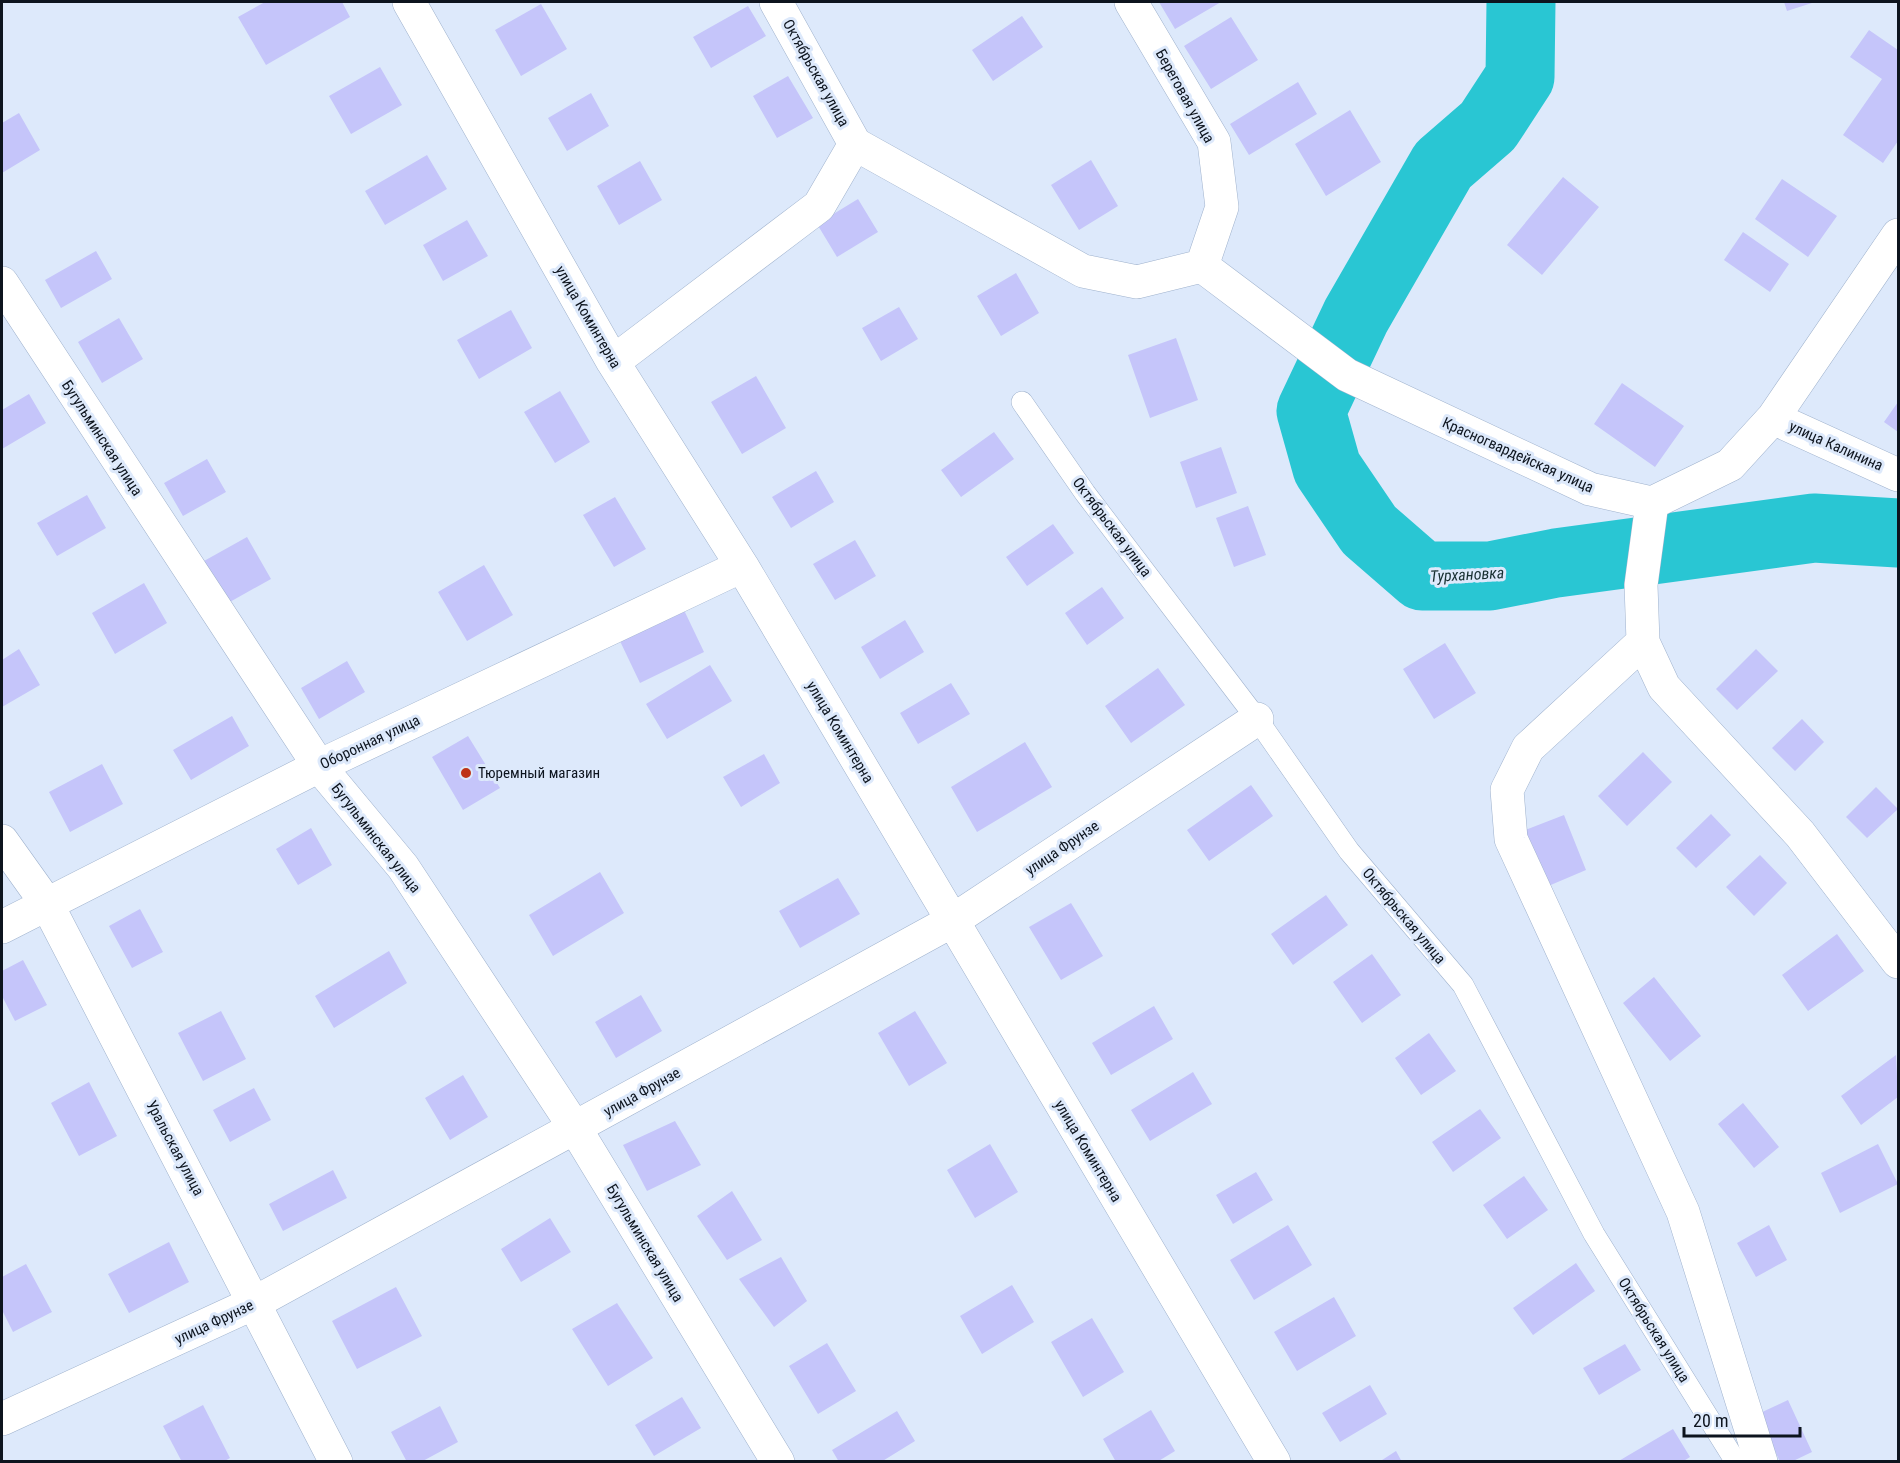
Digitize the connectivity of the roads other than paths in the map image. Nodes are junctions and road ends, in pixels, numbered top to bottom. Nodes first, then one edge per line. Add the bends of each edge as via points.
1 (409, 2) edge
2 (776, 2) edge
3 (1131, 2) edge
4 (855, 144) junction
5 (1899, 235) edge
6 (1202, 266) junction
7 (2, 283) edge
8 (613, 362) junction
9 (1022, 402) dead end
10 (1773, 418) junction
11 (1899, 475) edge
12 (1652, 503) junction
13 (742, 566) junction
14 (1643, 642) junction
15 (1257, 719) junction
16 (319, 766) junction
17 (2, 841) edge
18 (48, 904) junction
19 (952, 921) junction
20 (2, 927) edge
21 (1899, 962) edge
22 (575, 1128) junction
23 (256, 1302) junction
24 (2, 1419) edge
25 (336, 1461) edge
26 (778, 1461) edge
27 (1274, 1461) edge
28 (1736, 1461) edge
29 (1761, 1461) edge

1 - 8 street, улица Коминтерна
2 - 4 street, Октябрьская улица
3 - 6 street, Береговая улица via 1214,142 1221,207
4 - 6 street via 1083,271 1137,282
4 - 8 street via 819,206
5 - 10 street
6 - 12 street, Красногвардейская улица via 1347,375 1590,489
7 - 16 street, Бугульминская улица
8 - 13 street, улица Коминтерна
9 - 15 lane, Октябрьская улица via 1085,493
10 - 11 street, улица Калинина
10 - 12 street via 1730,465
12 - 14 street via 1641,585
13 - 16 street, Оборонная улица
13 - 19 street, улица Коминтерна
14 - 21 street via 1664,687 1800,834
14 - 29 street via 1528,748 1507,790 1511,838 1683,1212
15 - 19 street, улица Фрунзе
15 - 28 lane, Октябрьская улица via 1349,851 1463,986 1594,1234
16 - 18 street, Оборонная улица
16 - 22 street, Бугульминская улица via 403,867
17 - 18 street, Уральская улица
18 - 20 street, Оборонная улица
18 - 23 street, Уральская улица
19 - 22 street, улица Фрунзе
19 - 27 street, улица Коминтерна
22 - 23 street, улица Фрунзе
22 - 26 street, Бугульминская улица
23 - 24 street, улица Фрунзе
23 - 25 street, Уральская улица

